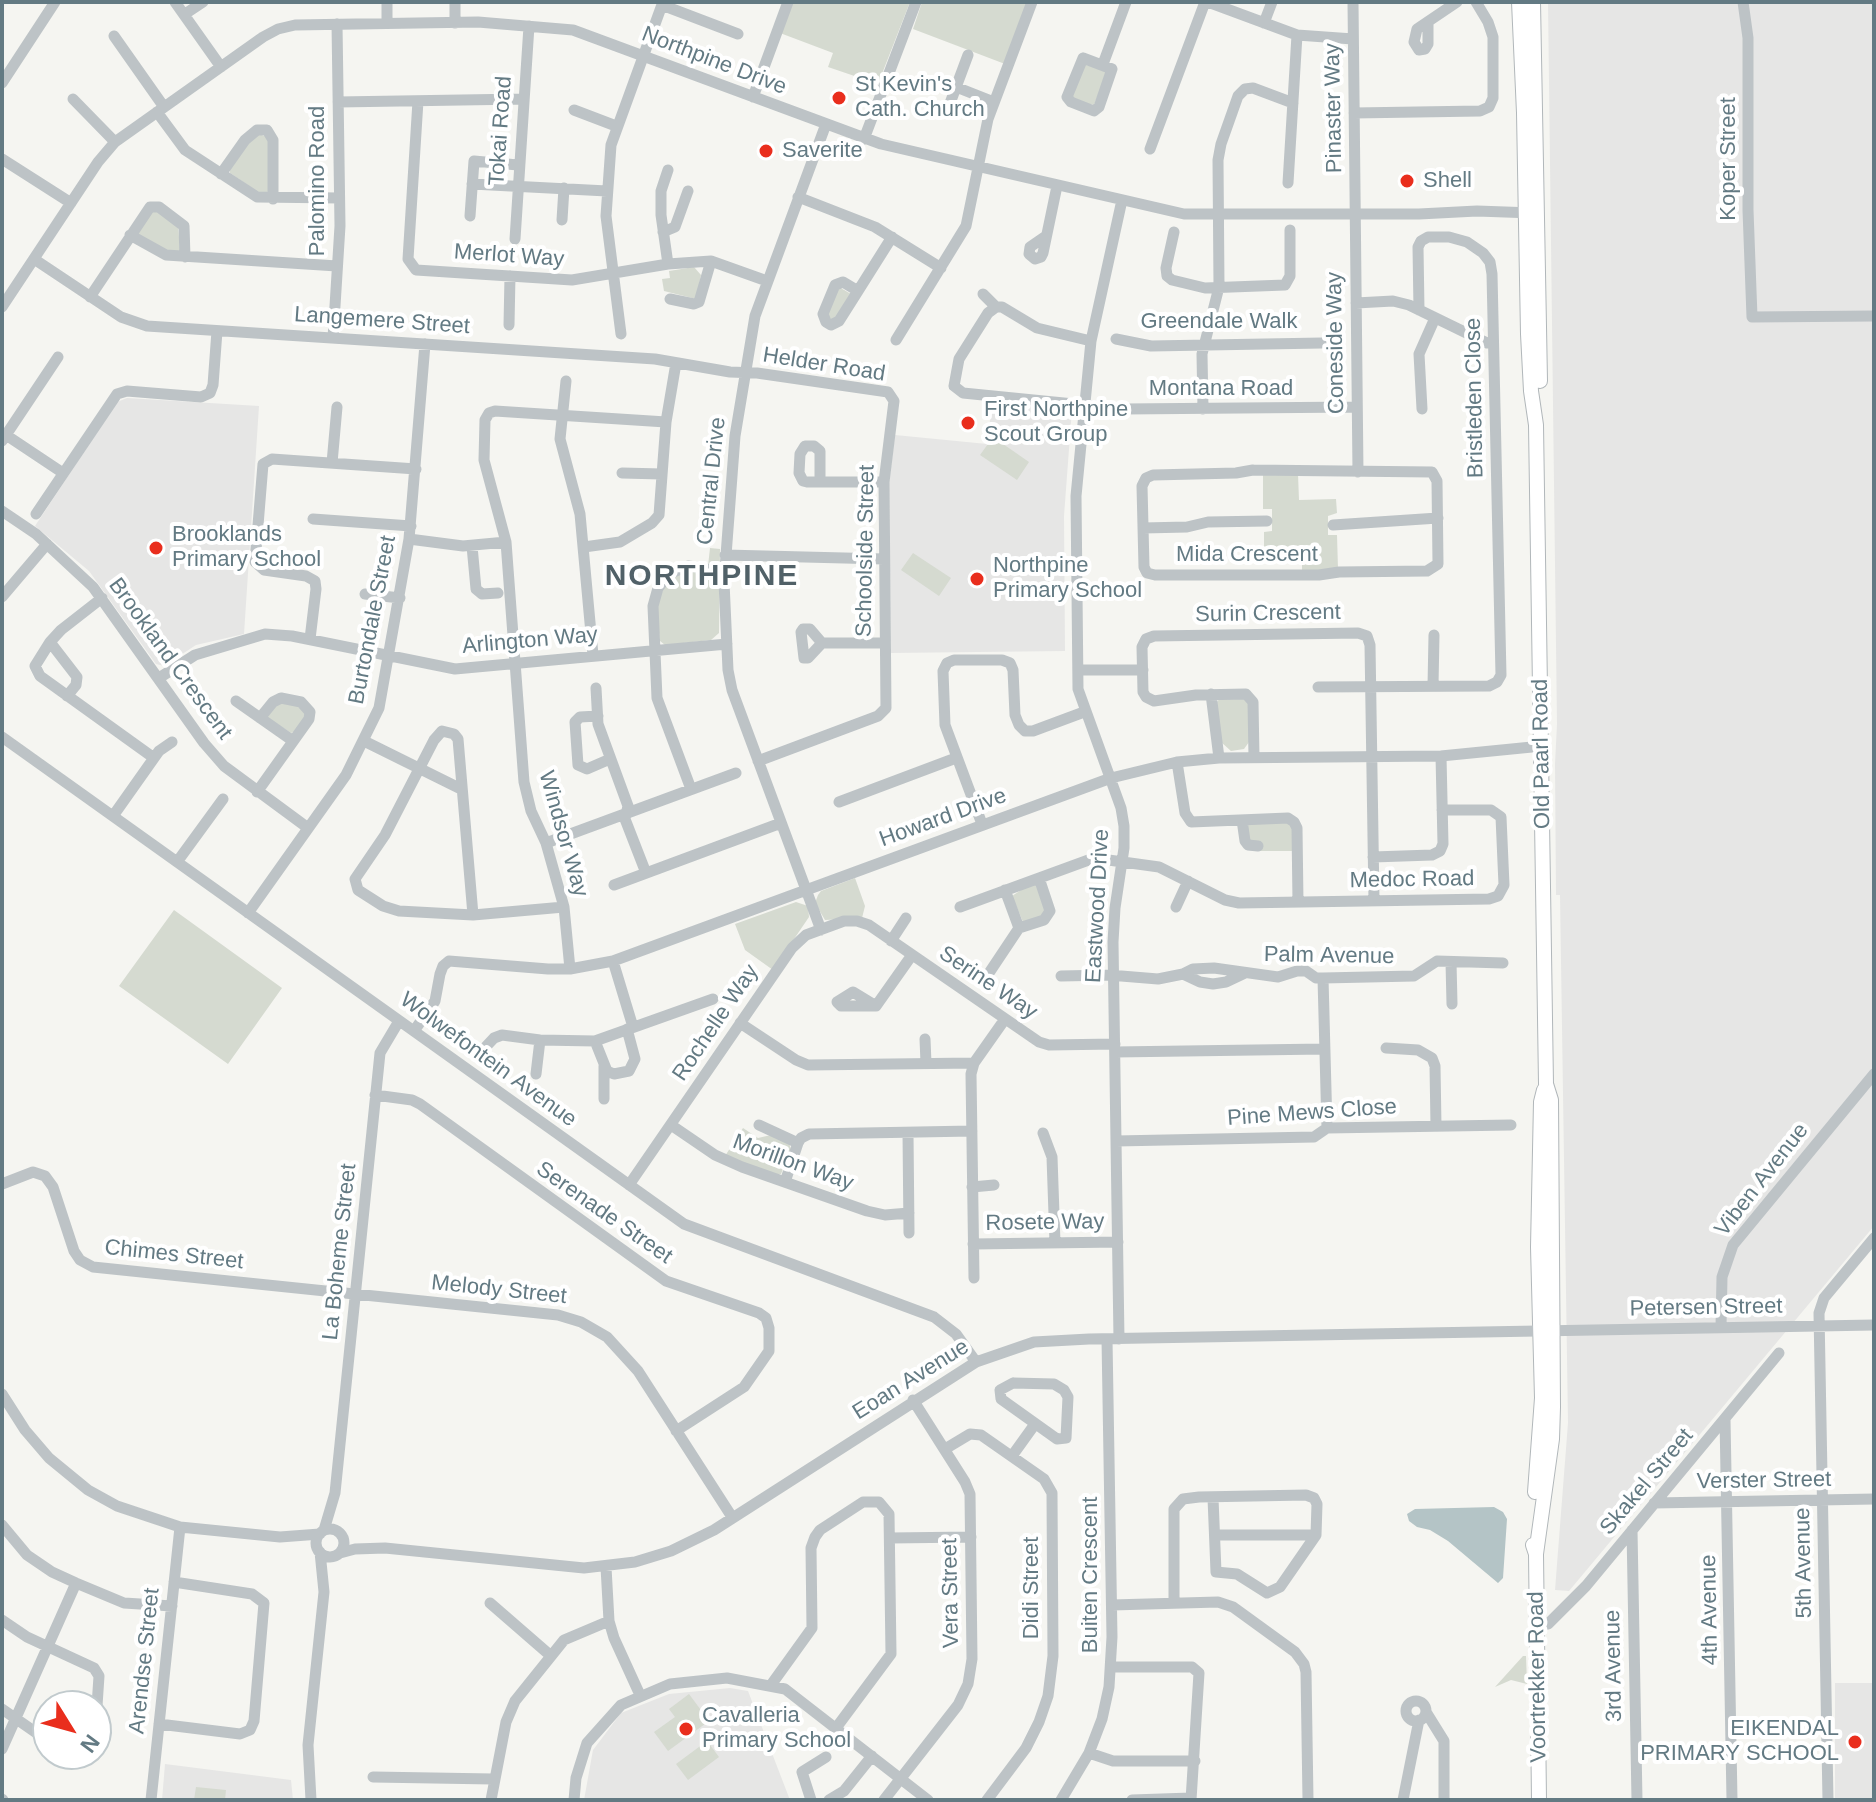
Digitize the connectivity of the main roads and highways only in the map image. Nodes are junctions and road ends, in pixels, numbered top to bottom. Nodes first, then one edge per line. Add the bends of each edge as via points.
1 (1519, 2) edge
2 (1533, 2) edge
3 (1531, 213) junction
4 (1546, 1331) joint
5 (1539, 1800) edge

1 - 3 main road, Old Paarl Road
2 - 3 main road, Old Paarl Road
3 - 4 main road, Old Paarl Road via 1528,334 1536,425 1546,1084 1541,1102 1538,1247
4 - 5 main road, Voortrekker Road via 1552,1439 1536,1554

